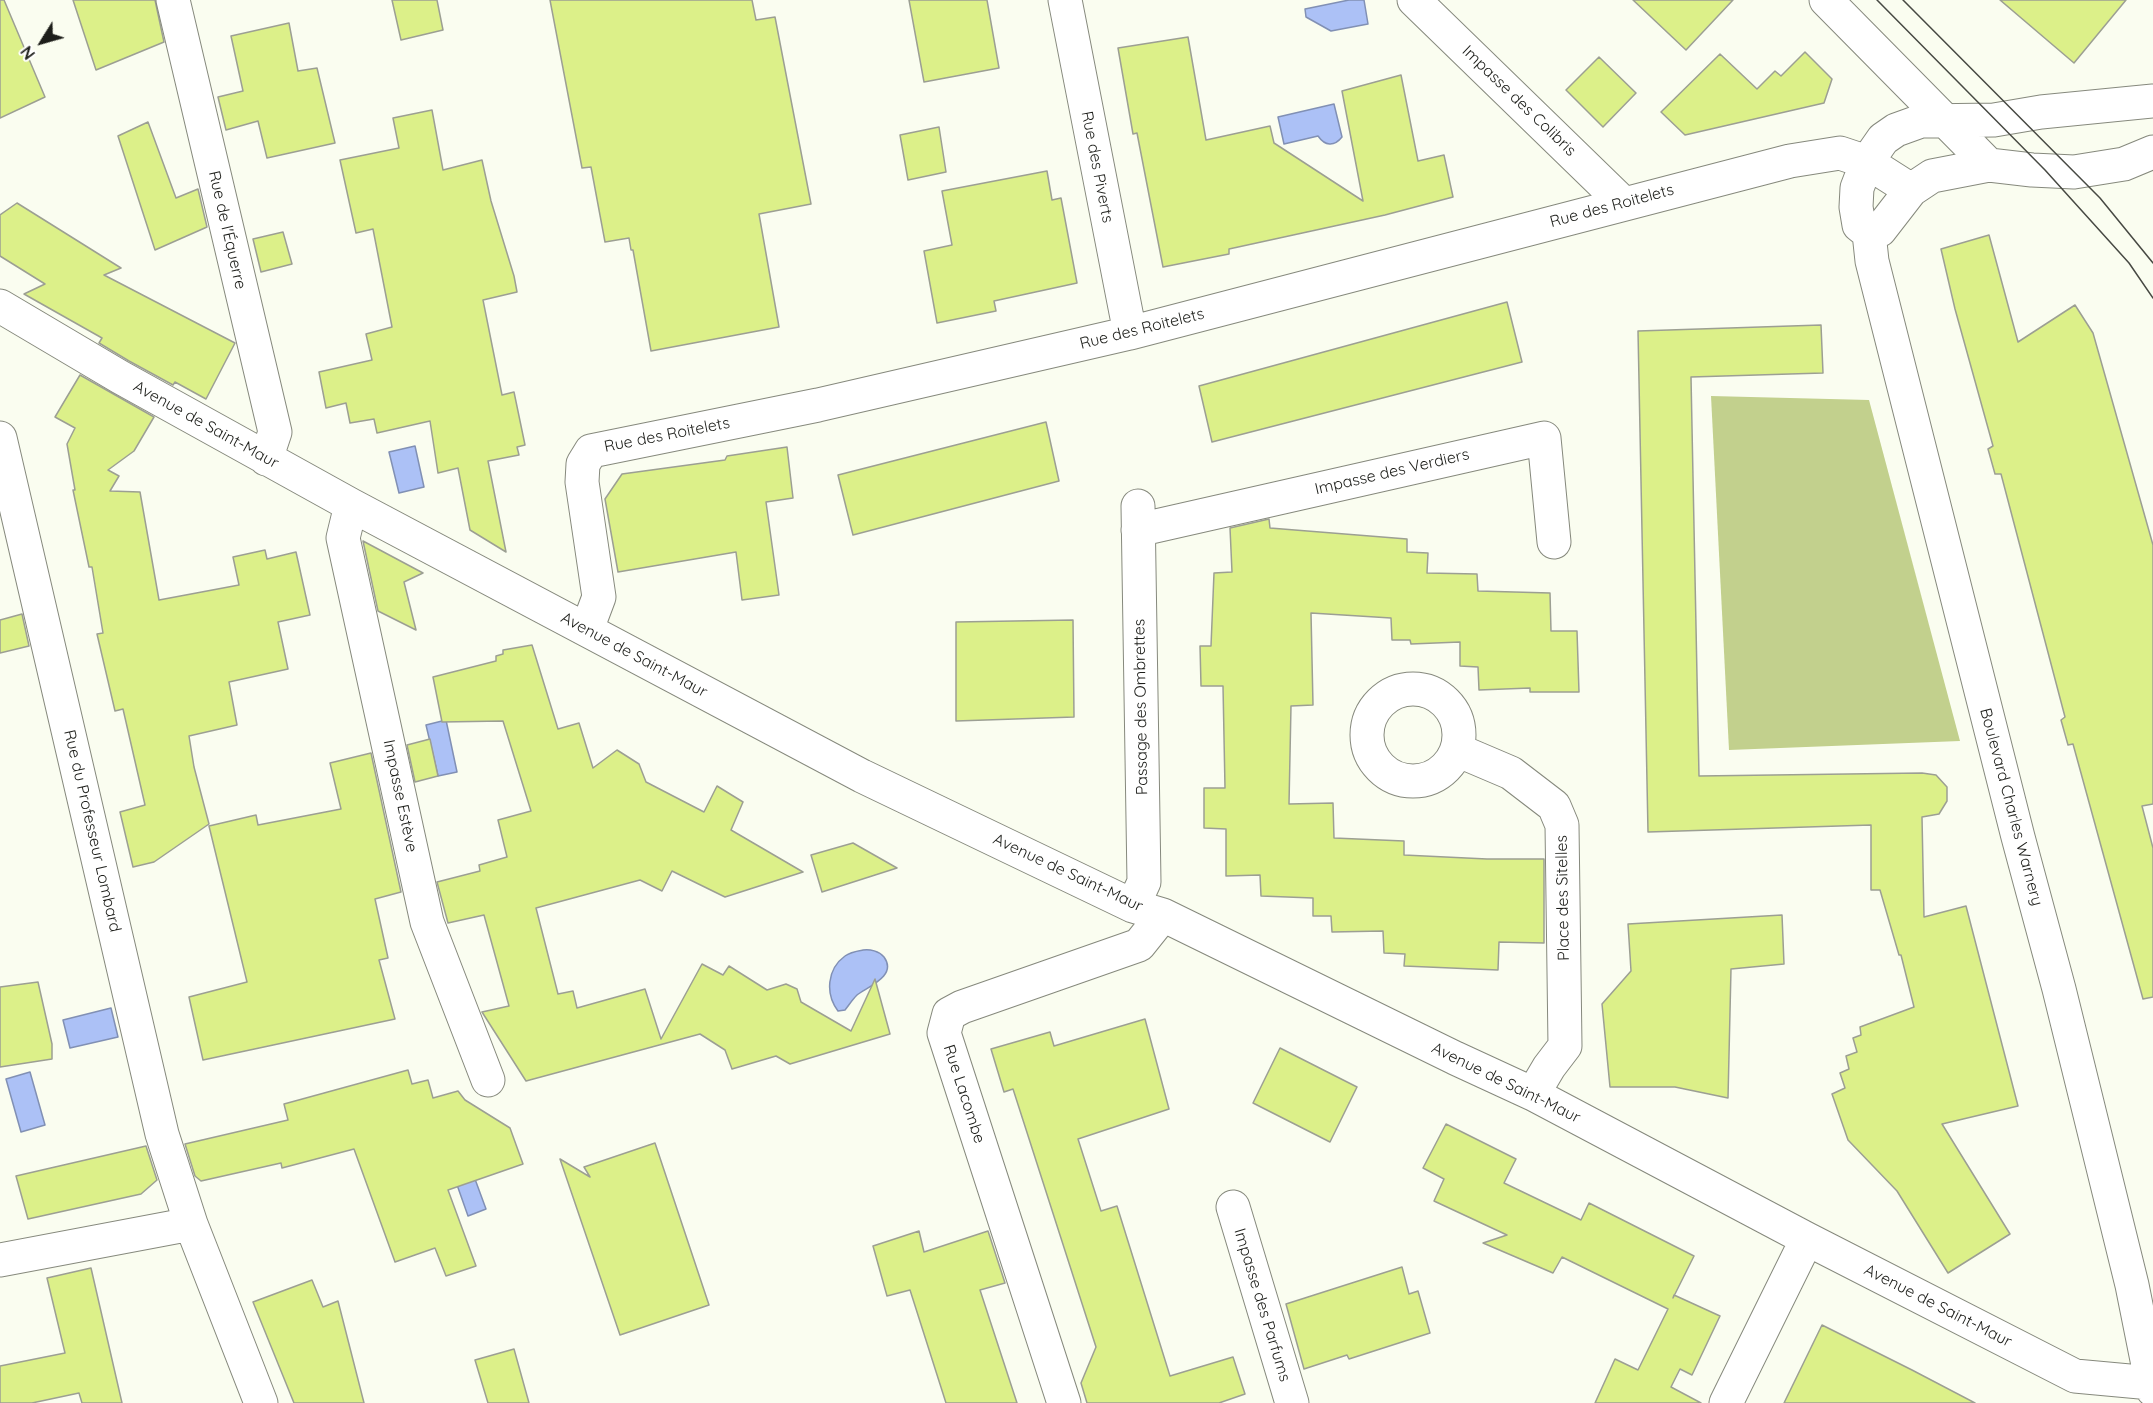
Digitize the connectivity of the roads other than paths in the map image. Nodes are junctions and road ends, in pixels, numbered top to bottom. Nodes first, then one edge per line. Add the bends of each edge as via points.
1 (173, 0) edge
2 (1065, 0) edge
3 (1414, 0) edge
4 (1826, 0) edge
5 (2153, 101) edge
6 (1944, 119) junction
7 (2153, 152) edge
8 (1867, 162) junction
9 (1989, 165) junction
10 (1911, 190) junction
11 (1623, 203) junction
12 (1869, 233) junction
13 (0, 306) edge
14 (1130, 333) junction
15 (0, 438) edge
16 (266, 459) junction
17 (351, 505) junction
18 (1138, 518) joint
19 (1554, 542) dead end
20 (587, 629) junction
21 (1457, 750) dead end
22 (1148, 911) junction
23 (488, 1080) dead end
24 (1533, 1094) junction
25 (1233, 1207) dead end
26 (190, 1224) junction
27 (1807, 1239) junction
28 (0, 1260) edge
29 (2152, 1386) edge
30 (261, 1403) edge
31 (1064, 1403) edge
32 (1292, 1403) edge
33 (1726, 1403) edge

1 - 16 street, Rue de l'Équerre via 275,432
2 - 14 street, Rue des Piverts
3 - 11 street, Impasse des Colibris
4 - 6 street
5 - 6 street, Boulevard Charles Warnery via 1994,120
6 - 8 street, Boulevard Charles Warnery via 1921,121 1896,130 1883,139
6 - 9 street
7 - 9 street via 2124,164 2074,172
8 - 10 street
8 - 11 street, Rue des Roitelets via 1840,153 1790,160
8 - 12 street, Boulevard Charles Warnery via 1857,188 1857,207 1859,225
9 - 10 street via 1932,176
10 - 12 street via 1880,230
11 - 14 street, Rue des Roitelets
12 - 29 street, Boulevard Charles Warnery via 1872,261 2065,1012 2132,1285
13 - 16 street, Avenue de Saint-Maur
14 - 20 street, Rue des Roitelets via 818,405 591,451 583,464 582,482 599,597
15 - 26 street, Rue du Professeur Lombard via 162,1134
16 - 17 street, Avenue de Saint-Maur
17 - 20 street, Avenue de Saint-Maur
17 - 23 street, Impasse Estève via 343,538 427,922
18 - 19 street, Impasse des Verdiers via 1544,438
18 - 22 street, Passage des Ombrettes via 1144,882
20 - 22 street, Avenue de Saint-Maur via 862,776
21 - 24 street, Place des Sitelles via 1511,773 1554,806 1562,825 1565,1046
22 - 24 street, Avenue de Saint-Maur
22 - 31 street, Rue Lacombe via 1139,945 962,1007 949,1014 944,1033
24 - 27 street, Avenue de Saint-Maur
25 - 32 street, Impasse des Parfums
26 - 28 street
26 - 30 street, Rue du Professeur Lombard
27 - 29 street, Avenue de Saint-Maur via 2075,1376
27 - 33 street

